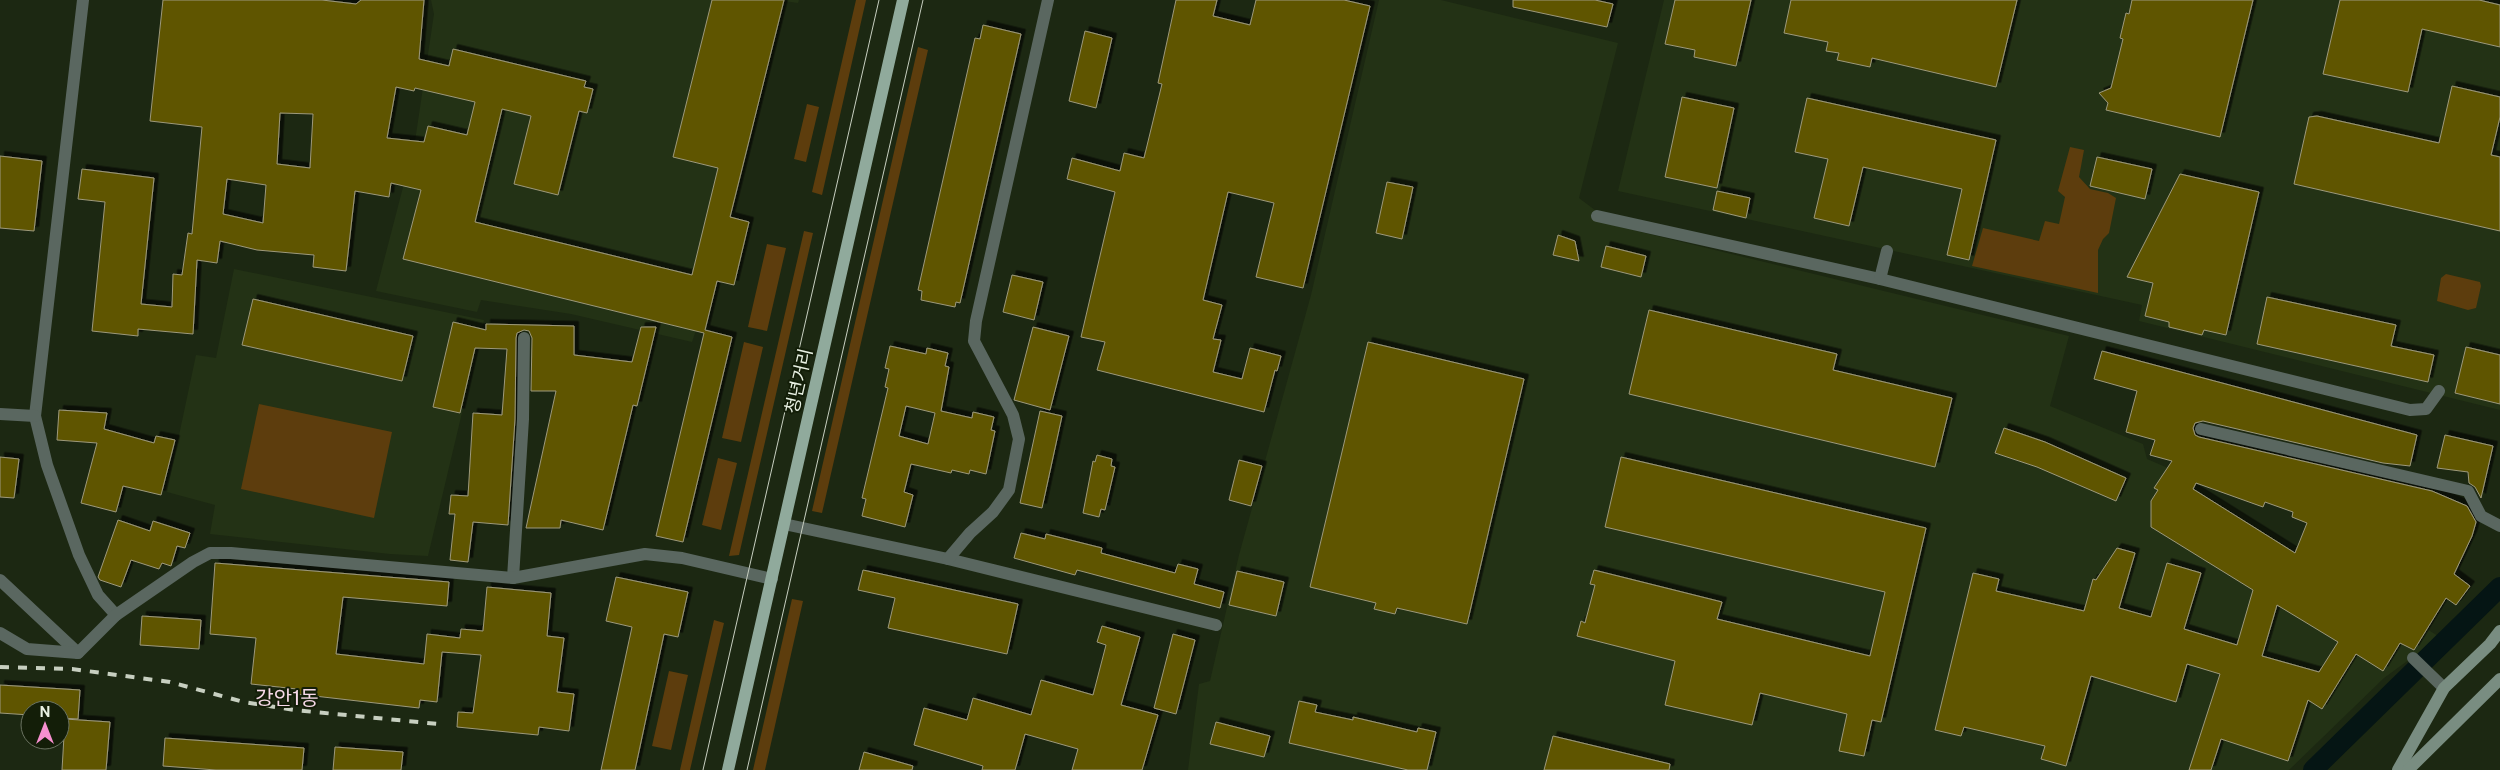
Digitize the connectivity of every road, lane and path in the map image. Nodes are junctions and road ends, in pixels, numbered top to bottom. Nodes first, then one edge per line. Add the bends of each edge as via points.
1 (82, 0) edge
2 (903, 0) edge
3 (1048, 0) edge
4 (1597, 216) dead end
5 (1887, 251) dead end
6 (1880, 280) junction
7 (524, 338) dead end
8 (2439, 391) dead end
9 (0, 414) edge
10 (35, 416) junction
11 (2200, 429) dead end
12 (784, 524) junction
13 (2500, 526) edge
14 (948, 560) junction
15 (513, 578) junction
16 (772, 579) junction
17 (0, 580) edge
18 (116, 615) junction
19 (1216, 625) dead end
20 (2500, 631) edge
21 (0, 633) edge
22 (78, 653) junction
23 (2413, 658) dead end
24 (2500, 680) edge
25 (2439, 684) junction
26 (728, 770) edge
27 (2398, 770) edge
28 (2408, 770) edge

1 - 10 street
2 - 12 main road, 청년거리
3 - 14 street via 974,341 1013,415 1019,440 1009,490
4 - 6 street
5 - 6 street
6 - 8 street via 2410,410 2426,409
7 - 15 street via 523,419
9 - 10 street
10 - 18 street via 47,465 79,555 98,595
11 - 13 street via 2468,491 2481,516
12 - 14 street
12 - 16 main road, 청년거리
14 - 19 street
15 - 16 street via 645,554 682,558
15 - 18 street via 210,553
16 - 26 main road, 청년거리
17 - 22 street
18 - 22 street
20 - 25 street via 2490,644
21 - 22 street via 27,649
23 - 25 street
24 - 28 street
25 - 27 street

